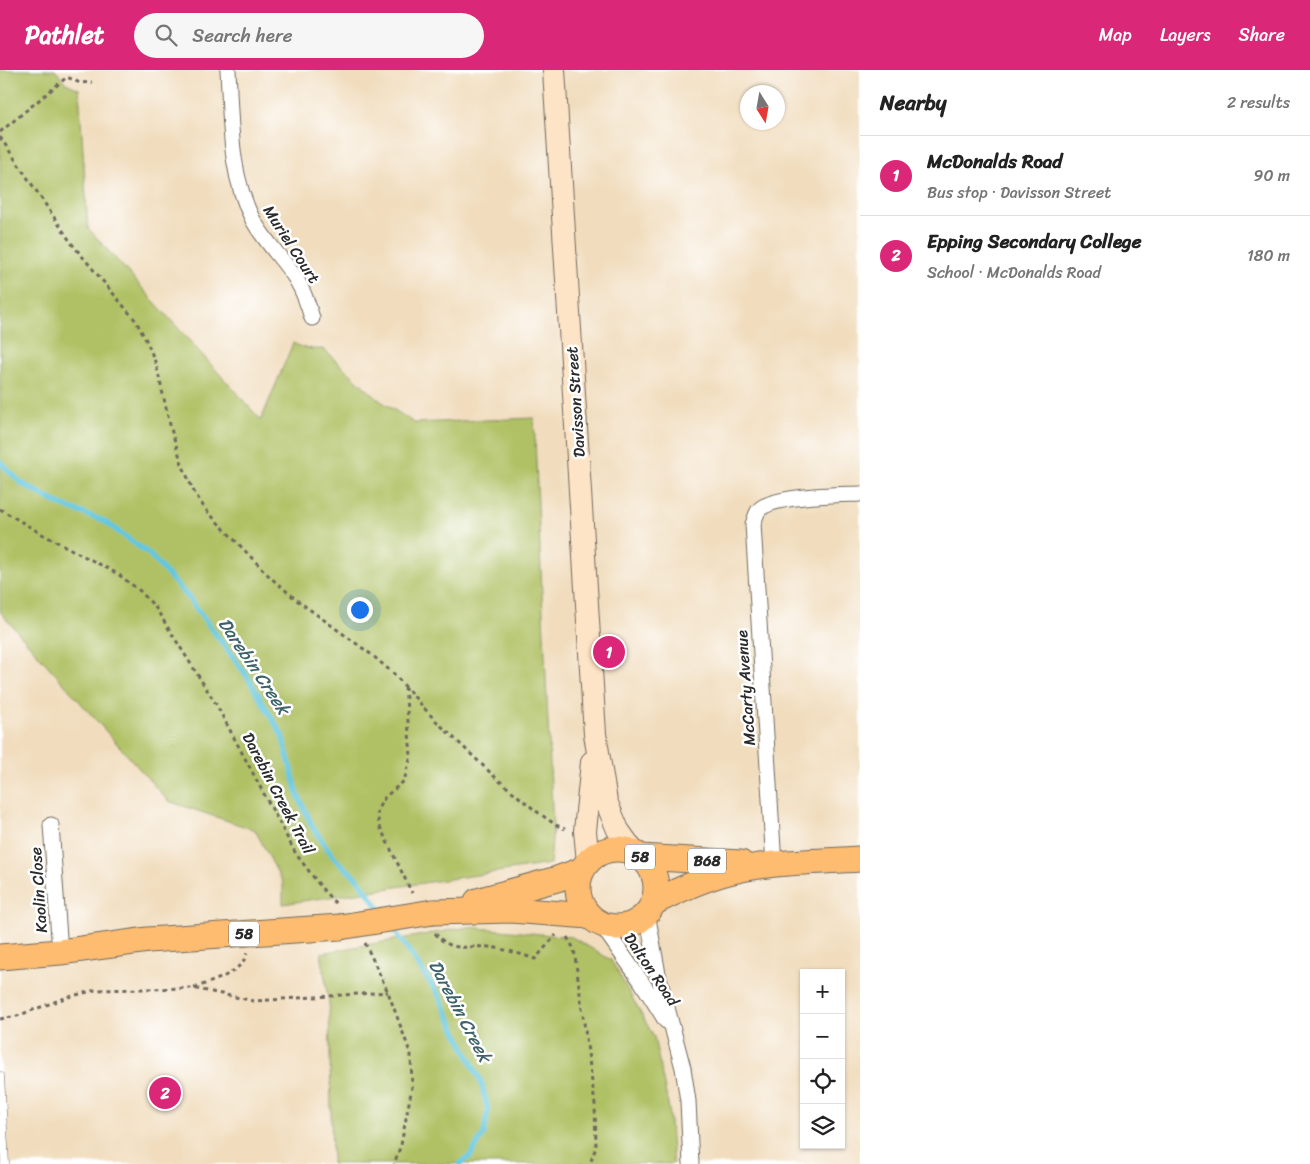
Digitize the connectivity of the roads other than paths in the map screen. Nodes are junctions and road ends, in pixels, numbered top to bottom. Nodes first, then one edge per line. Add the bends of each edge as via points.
1 (228, 70) edge
2 (554, 70) edge
3 (312, 318) dead end
4 (860, 494) edge
5 (595, 734) junction
6 (51, 825) dead end
7 (638, 856) junction
8 (860, 859) edge
9 (774, 865) junction
10 (585, 866) junction
11 (650, 908) junction
12 (427, 913) junction
13 (594, 920) junction
14 (0, 941) edge
15 (60, 945) junction
16 (0, 957) edge
17 (674, 1035) junction
18 (0, 1076) edge
19 (5, 1164) edge
20 (691, 1164) edge

1 - 3 street, Muriel Court via 232,145 243,197 254,221 296,279 307,299
2 - 5 street, Davisson Street
4 - 9 street, McCarty Avenue via 768,503 758,511 753,524
5 - 7 street, Davisson Street via 606,801 618,830
5 - 10 street, Davisson Street
6 - 15 street, Kaolin Close
7 - 9 main road, B68
7 - 10 main road, 58 via 622,850 610,850 598,854
7 - 11 main road, 58 via 649,866 654,878 656,890
8 - 9 main road, B68
9 - 11 main road, B68 via 726,873 678,890
10 - 12 main road, 58 via 511,892
10 - 13 main road via 578,882 578,894 582,906
11 - 13 main road, 58 via 637,922 625,926 612,927
11 - 17 street, Dalton Road via 658,974
12 - 13 main road, 58 via 511,910
12 - 15 main road, 58, bridge via 263,933
13 - 17 street, Dalton Road via 641,981
14 - 15 main road, 58
15 - 16 main road, 58
17 - 20 street, Dalton Road via 688,1102
18 - 19 lane

